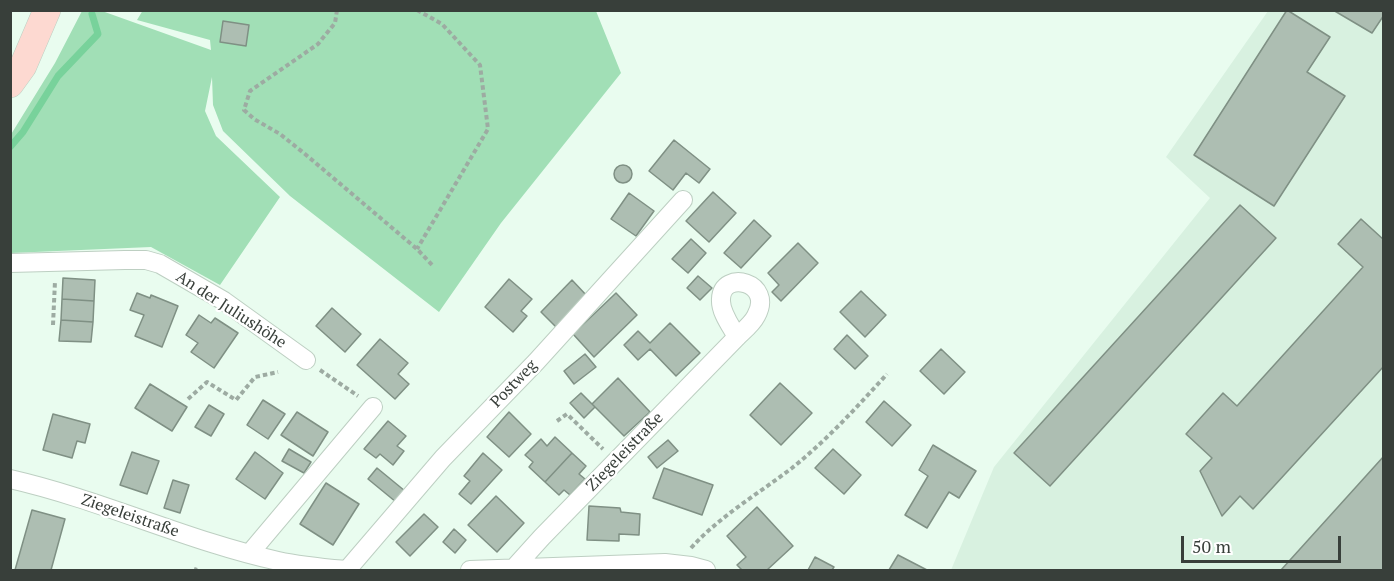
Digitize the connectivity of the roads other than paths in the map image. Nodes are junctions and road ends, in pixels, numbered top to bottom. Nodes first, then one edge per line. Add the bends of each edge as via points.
1 (47, 10) edge
2 (10, 84) edge
3 (683, 200) dead end
4 (10, 263) edge
5 (737, 337) dead end
6 (306, 360) road end
7 (373, 407) road end
8 (10, 479) edge
9 (250, 554) junction
10 (514, 568) junction
11 (347, 570) edge
12 (470, 570) edge
13 (706, 570) edge

1 - 2 main road via 23,66
3 - 11 street, Postweg via 443,458
4 - 6 street, An der Juliushöhe via 146,260 160,264 224,301
5 - 10 street, Ziegeleistraße
7 - 9 street
8 - 9 street, Ziegeleistraße via 117,509
9 - 11 street, Ziegeleistraße
10 - 12 street
10 - 13 street via 676,564

